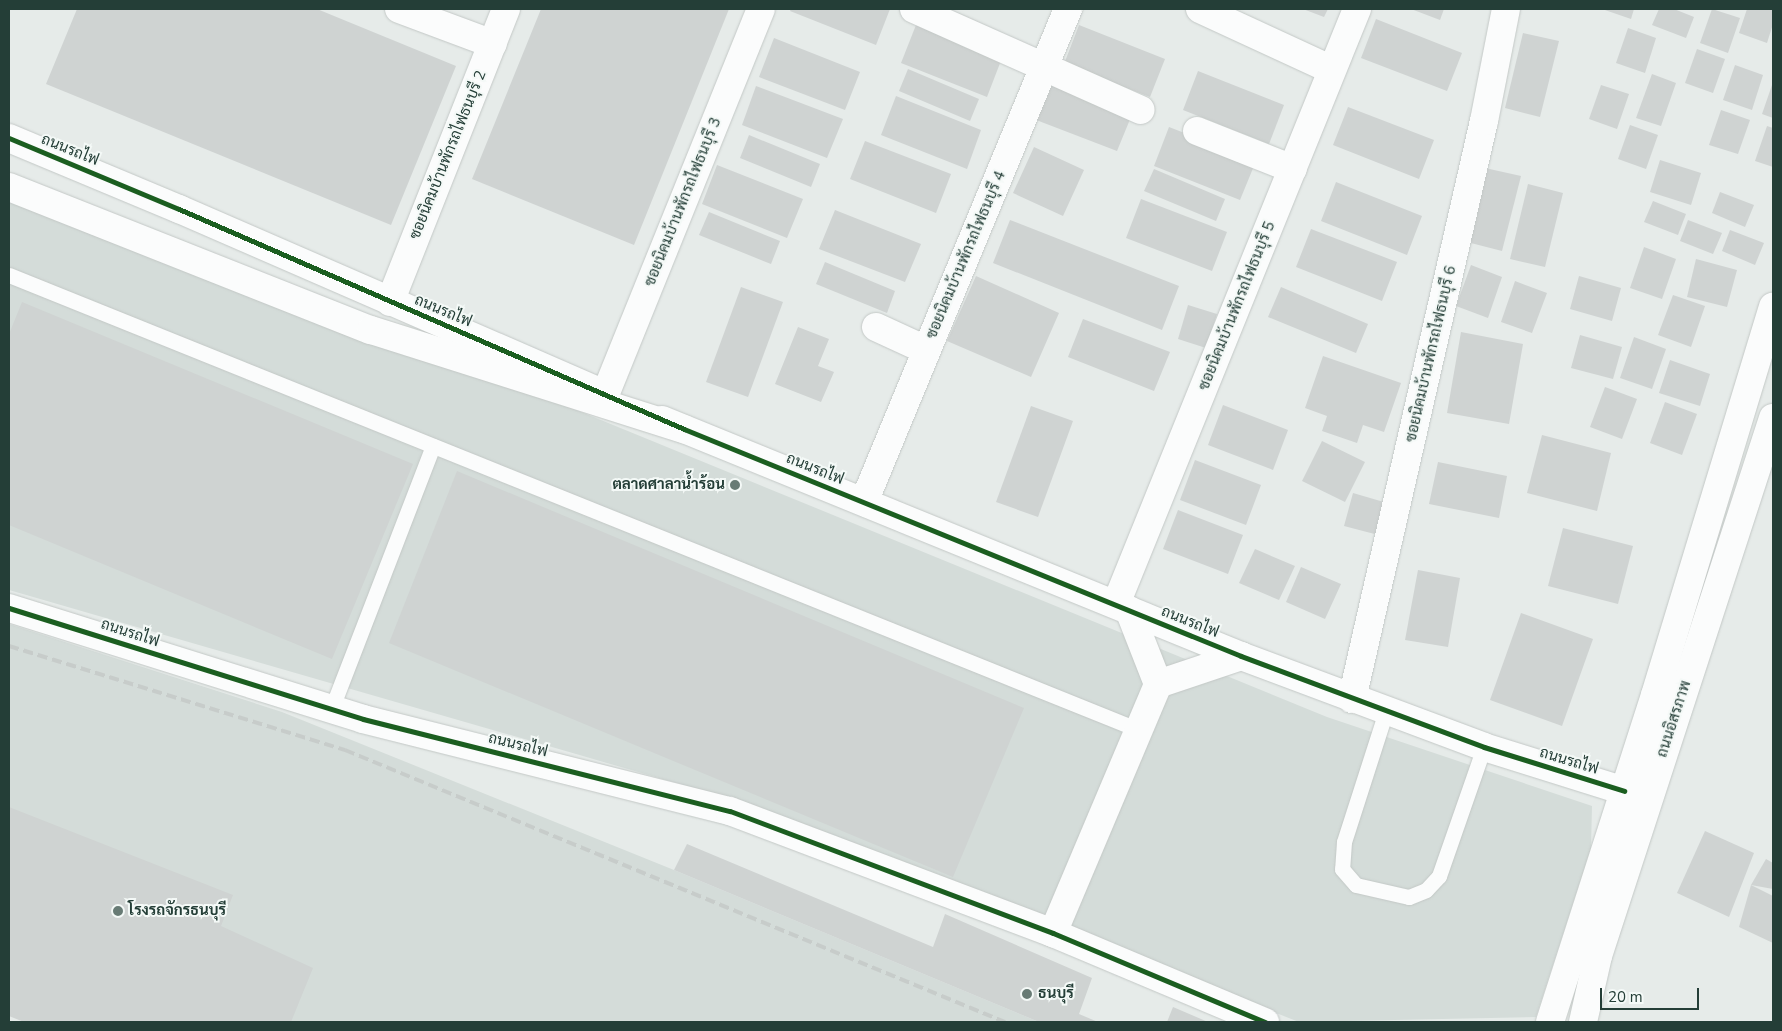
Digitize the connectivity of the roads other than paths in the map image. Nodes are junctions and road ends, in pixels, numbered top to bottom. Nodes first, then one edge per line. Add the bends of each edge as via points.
1 (399, 9) edge
2 (506, 9) edge
3 (761, 9) edge
4 (914, 9) edge
5 (1068, 9) edge
6 (1200, 9) edge
7 (1357, 9) edge
8 (1506, 9) edge
9 (493, 44) junction
10 (1044, 68) junction
11 (1332, 70) junction
12 (1141, 110) dead end
13 (1197, 131) dead end
14 (9, 138) edge
15 (1292, 168) junction
16 (9, 188) edge
17 (10, 278) edge
18 (390, 302) junction
19 (1773, 307) edge
20 (876, 327) dead end
21 (926, 350) junction
22 (605, 394) junction
23 (1773, 418) edge
24 (684, 429) junction
25 (433, 446) junction
26 (864, 502) junction
27 (1122, 607) junction
28 (9, 608) edge
29 (1241, 656) junction
30 (1158, 684) junction
31 (1352, 698) junction
32 (331, 710) junction
33 (1386, 711) junction
34 (1139, 730) junction
35 (1484, 747) junction
36 (1636, 795) junction
37 (1053, 933) junction
38 (1265, 1022) edge
39 (1550, 1022) edge
40 (1583, 1022) edge

1 - 9 street
2 - 9 street, ซอยนิคมบ้านพักรถไฟธนบุรี 2
3 - 22 street, ซอยนิคมบ้านพักรถไฟธนบุรี 3
4 - 10 street
5 - 10 street, ซอยนิคมบ้านพักรถไฟธนบุรี 4
6 - 11 street
7 - 11 street, ซอยนิคมบ้านพักรถไฟธนบุรี 5
8 - 31 street, ซอยนิคมบ้านพักรถไฟธนบุรี 6 via 1484,121
9 - 18 street, ซอยนิคมบ้านพักรถไฟธนบุรี 2
10 - 12 street
10 - 21 street, ซอยนิคมบ้านพักรถไฟธนบุรี 4
11 - 15 street, ซอยนิคมบ้านพักรถไฟธนบุรี 5
13 - 15 street
14 - 18 street, ถนนรถไฟ
15 - 27 street, ซอยนิคมบ้านพักรถไฟธนบุรี 5
16 - 24 street via 371,330
17 - 25 lane
18 - 22 street, ถนนรถไฟ
19 - 36 street
20 - 21 street
21 - 26 street, ซอยนิคมบ้านพักรถไฟธนบุรี 4
22 - 24 street, ถนนรถไฟ
23 - 36 street, ถนนอิสรภาพ
24 - 26 street, ถนนรถไฟ
25 - 32 lane
25 - 34 lane
26 - 27 street, ถนนรถไฟ
27 - 29 street, ถนนรถไฟ
27 - 30 street
28 - 32 street, ถนนรถไฟ
29 - 30 street
29 - 31 street, ถนนรถไฟ
30 - 34 street
31 - 33 street, ถนนรถไฟ
32 - 37 street, ถนนรถไฟ via 730,811
33 - 35 street, ถนนรถไฟ
33 - 35 lane via 1344,842 1342,870 1356,885 1408,896 1426,890 1439,876
34 - 37 street
35 - 36 street, ถนนรถไฟ
36 - 39 street
36 - 40 street, ถนนอิสรภาพ
37 - 38 street, ถนนรถไฟ

